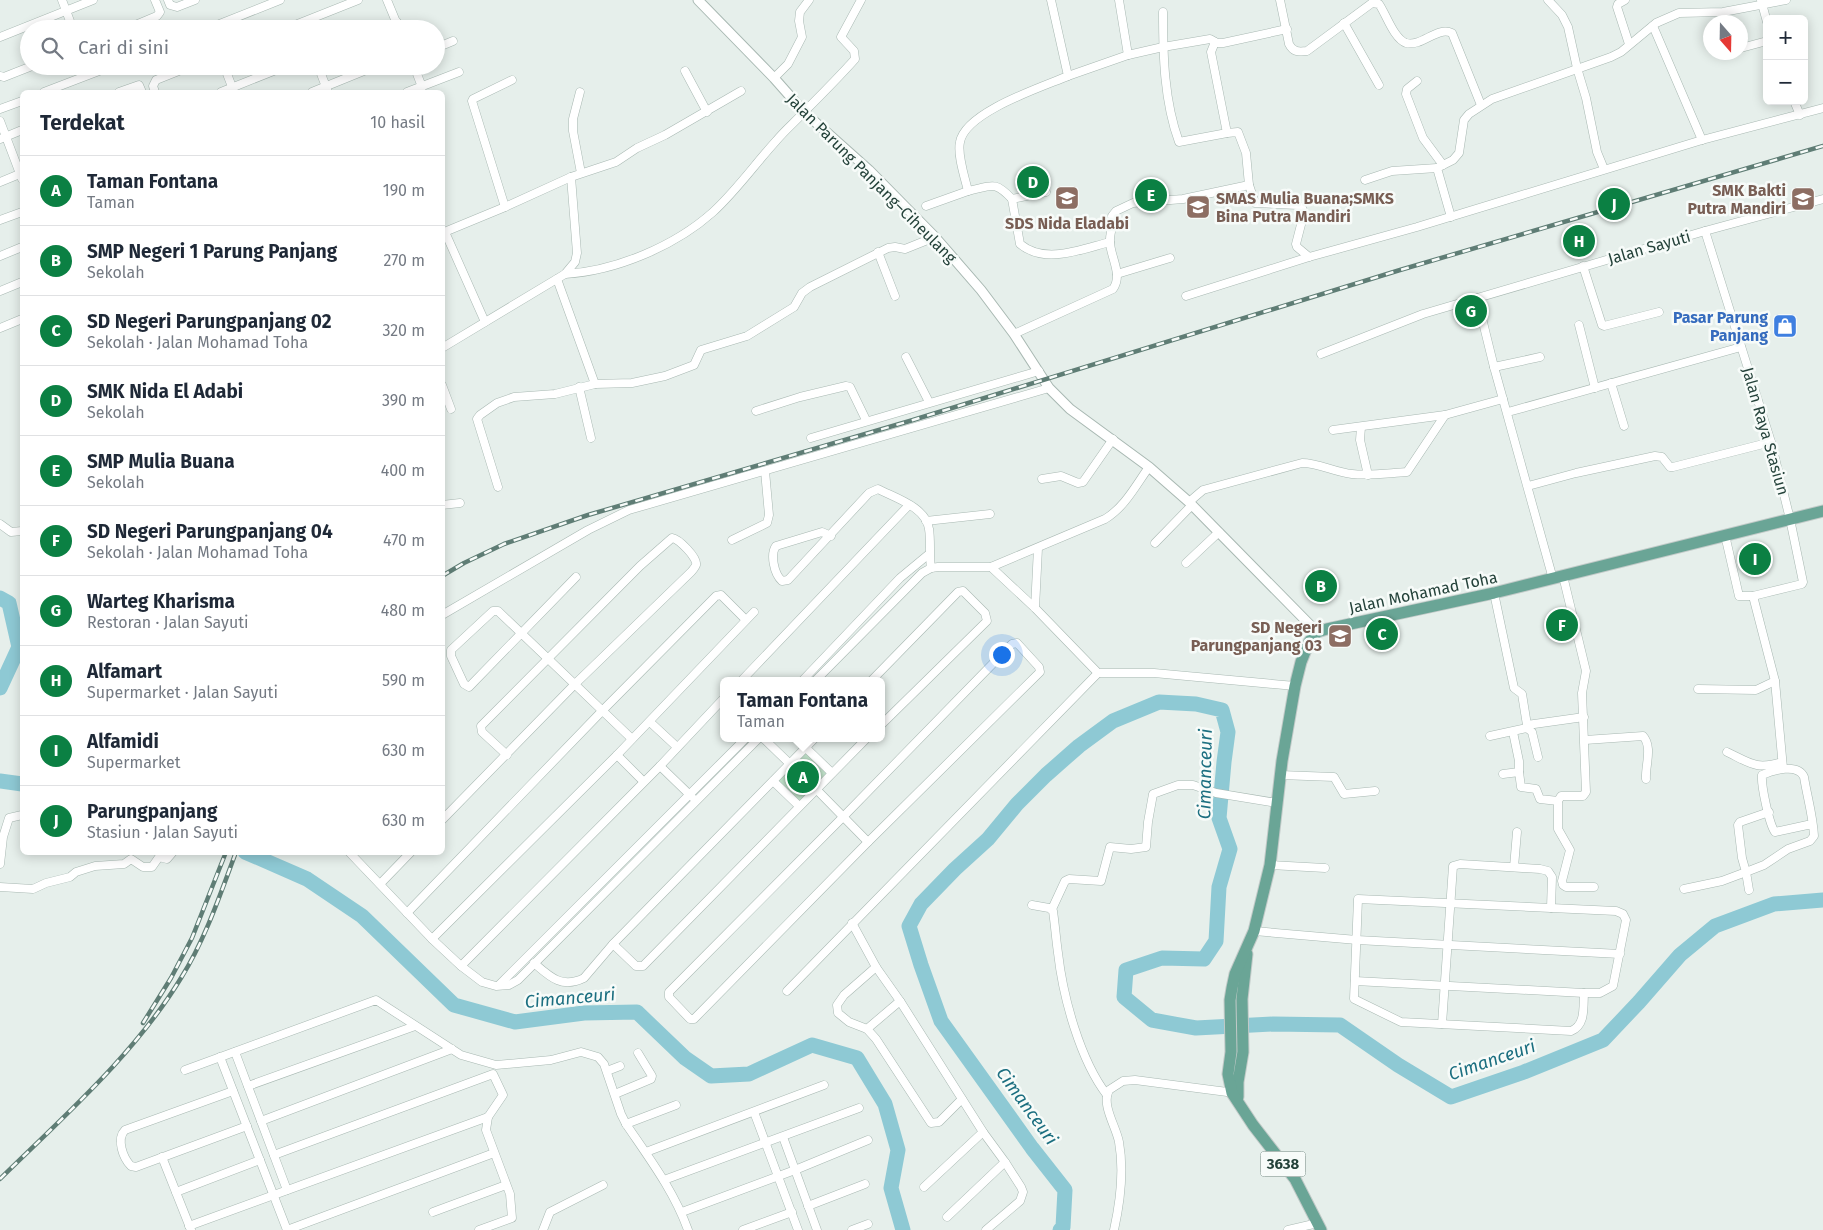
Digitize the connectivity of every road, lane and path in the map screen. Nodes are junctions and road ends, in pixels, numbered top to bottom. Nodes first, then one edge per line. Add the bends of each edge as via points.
1 (62, 0) edge
2 (93, 0) edge
3 (155, 0) edge
4 (168, 0) edge
5 (195, 0) edge
6 (278, 0) edge
7 (358, 0) edge
8 (387, 0) edge
9 (698, 0) edge
10 (809, 0) edge
11 (861, 0) edge
12 (1051, 0) edge
13 (1119, 0) edge
14 (1280, 0) edge
15 (1548, 0) edge
16 (1625, 0) edge
17 (1786, 0) edge
18 (1762, 2) edge
19 (66, 11) junction
20 (1163, 12) dead end
21 (1765, 15) edge
22 (42, 20) edge
23 (70, 20) edge
24 (147, 20) edge
25 (230, 20) edge
26 (315, 20) edge
27 (396, 20) edge
28 (1344, 23) junction
29 (1653, 26) junction
30 (20, 28) edge
31 (1287, 29) junction
32 (0, 36) edge
33 (453, 41) dead end
34 (1215, 42) junction
35 (1763, 42) edge
36 (445, 44) edge
37 (1629, 44) junction
38 (1748, 46) edge
39 (1163, 47) junction
40 (1128, 55) junction
41 (1577, 68) junction
42 (685, 70) dead end
43 (20, 71) edge
44 (459, 72) dead end
45 (91, 75) edge
46 (168, 75) edge
47 (228, 75) edge
48 (266, 75) edge
49 (321, 75) edge
50 (358, 75) edge
51 (417, 75) edge
52 (0, 76) edge
53 (1068, 76) junction
54 (774, 78) junction
55 (512, 80) dead end
56 (1417, 81) dead end
57 (1379, 85) dead end
58 (50, 90) edge
59 (126, 90) edge
60 (141, 90) edge
61 (154, 90) edge
62 (234, 90) edge
63 (327, 90) edge
64 (421, 90) edge
65 (741, 91) dead end
66 (580, 92) dead end
67 (20, 101) edge
68 (1481, 104) junction
69 (1796, 105) edge
70 (1823, 108) edge
71 (0, 109) edge
72 (707, 112) junction
73 (804, 112) junction
74 (1800, 115) junction
75 (0, 121) edge
76 (20, 131) edge
77 (1227, 133) junction
78 (3, 138) edge
79 (1702, 140) junction
80 (1440, 166) junction
81 (1604, 169) junction
82 (20, 171) edge
83 (581, 173) junction
84 (20, 176) edge
85 (572, 177) junction
86 (1365, 180) dead end
87 (0, 182) edge
88 (1249, 185) junction
89 (968, 191) junction
90 (1046, 192) dead end
91 (1012, 199) junction
92 (1823, 199) edge
93 (926, 206) dead end
94 (505, 207) junction
95 (20, 213) edge
96 (1451, 217) junction
97 (0, 220) edge
98 (1705, 231) junction
99 (445, 233) edge
100 (445, 235) edge
101 (935, 237) junction
102 (1110, 242) junction
103 (20, 248) edge
104 (878, 252) junction
105 (0, 256) edge
106 (1309, 257) junction
107 (1170, 258) dead end
108 (1583, 266) junction
109 (565, 274) junction
110 (1117, 274) junction
111 (557, 279) junction
112 (20, 283) edge
113 (0, 291) edge
114 (895, 296) dead end
115 (1186, 296) dead end
116 (1478, 298) junction
117 (1659, 312) dead end
118 (20, 320) edge
119 (485, 322) junction
120 (1579, 325) dead end
121 (0, 328) edge
122 (1014, 334) junction
123 (445, 346) edge
124 (1741, 347) junction
125 (1321, 354) dead end
126 (1540, 356) dead end
127 (906, 358) dead end
128 (1494, 368) junction
129 (1039, 371) junction
130 (1611, 383) junction
131 (595, 384) junction
132 (579, 387) junction
133 (1049, 388) junction
134 (1595, 388) junction
135 (445, 393) edge
136 (1503, 399) junction
137 (929, 402) junction
138 (451, 408) dead end
139 (756, 411) dead end
140 (1508, 412) junction
141 (1445, 415) junction
142 (866, 420) junction
143 (1624, 426) dead end
144 (1361, 428) junction
145 (1333, 430) dead end
146 (591, 438) dead end
147 (811, 438) dead end
148 (1113, 439) junction
149 (1771, 442) junction
150 (1149, 467) junction
151 (765, 471) junction
152 (1368, 475) junction
153 (1042, 479) dead end
154 (1528, 486) junction
155 (498, 487) dead end
156 (460, 502) dead end
157 (1191, 503) junction
158 (445, 504) edge
159 (909, 506) junction
160 (1823, 510) edge
161 (990, 514) dead end
162 (1790, 519) junction
163 (926, 521) junction
164 (0, 524) edge
165 (20, 531) edge
166 (1219, 532) junction
167 (1725, 535) junction
168 (831, 536) junction
169 (732, 540) dead end
170 (1155, 543) dead end
171 (1038, 548) junction
172 (929, 554) junction
173 (1186, 563) dead end
174 (991, 567) junction
175 (931, 568) junction
176 (576, 577) dead end
177 (1558, 578) junction
178 (1494, 594) junction
179 (1753, 596) junction
180 (1035, 608) junction
181 (754, 612) dead end
182 (445, 613) edge
183 (746, 620) junction
184 (1317, 632) junction
185 (523, 633) junction
186 (548, 658) junction
187 (1098, 673) junction
188 (745, 677) edge
189 (806, 677) edge
190 (819, 677) edge
191 (875, 677) edge
192 (1775, 681) junction
193 (575, 684) junction
194 (1295, 686) junction
195 (1698, 689) dead end
196 (720, 702) edge
197 (602, 711) junction
198 (1584, 716) junction
199 (885, 721) edge
200 (650, 722) junction
201 (1527, 727) junction
202 (1513, 732) junction
203 (1490, 736) dead end
204 (632, 739) junction
205 (1585, 740) junction
206 (742, 742) edge
207 (756, 742) edge
208 (765, 742) edge
209 (811, 742) edge
210 (864, 742) edge
211 (677, 748) junction
212 (806, 748) junction
213 (1727, 752) dead end
214 (507, 755) junction
215 (617, 756) junction
216 (1538, 757) dead end
217 (790, 764) junction
218 (1783, 765) junction
219 (660, 766) junction
220 (1519, 772) junction
221 (832, 773) junction
222 (1503, 774) dead end
223 (1280, 775) junction
224 (1646, 780) dead end
225 (773, 781) junction
226 (643, 782) junction
227 (816, 789) junction
228 (1375, 791) dead end
229 (692, 798) junction
230 (1558, 801) junction
231 (1277, 803) junction
232 (799, 806) junction
233 (1769, 812) junction
234 (20, 815) edge
235 (445, 817) edge
236 (844, 817) junction
237 (1812, 824) junction
238 (1517, 832) dead end
239 (868, 842) junction
240 (170, 855) edge
241 (358, 855) edge
242 (408, 855) edge
243 (0, 864) edge
244 (1270, 865) junction
245 (1514, 867) junction
246 (1325, 868) dead end
247 (1746, 872) junction
248 (380, 884) junction
249 (0, 887) edge
250 (1594, 887) dead end
251 (1684, 889) dead end
252 (1749, 890) dead end
253 (1449, 903) junction
254 (1032, 905) dead end
255 (1551, 908) junction
256 (1052, 909) junction
257 (407, 914) junction
258 (852, 923) junction
259 (1254, 931) junction
260 (432, 939) junction
261 (1357, 940) junction
262 (613, 944) junction
263 (1447, 946) junction
264 (1248, 948) junction
265 (1620, 954) junction
266 (534, 963) junction
267 (461, 966) junction
268 (876, 967) junction
269 (1355, 981) junction
270 (500, 984) junction
271 (1444, 986) junction
272 (787, 991) dead end
273 (1584, 993) junction
274 (900, 1001) junction
275 (1442, 1024) junction
276 (415, 1026) junction
277 (867, 1029) junction
278 (452, 1049) junction
279 (235, 1052) junction
280 (1237, 1052) junction
281 (638, 1053) dead end
282 (220, 1057) junction
283 (620, 1066) dead end
284 (185, 1070) dead end
285 (607, 1071) junction
286 (824, 1085) dead end
287 (248, 1086) junction
288 (233, 1091) junction
289 (615, 1094) junction
290 (1107, 1095) junction
291 (1236, 1096) junction
292 (962, 1099) junction
293 (676, 1105) dead end
294 (859, 1108) dead end
295 (754, 1112) junction
296 (488, 1117) junction
297 (261, 1120) junction
298 (626, 1124) junction
299 (247, 1126) junction
300 (983, 1132) junction
301 (783, 1137) junction
302 (868, 1140) dead end
303 (766, 1142) junction
304 (646, 1152) junction
305 (494, 1154) junction
306 (274, 1155) junction
307 (162, 1157) junction
308 (260, 1160) junction
309 (1005, 1162) junction
310 (795, 1170) junction
311 (778, 1177) junction
312 (664, 1180) junction
313 (865, 1184) dead end
314 (506, 1185) junction
315 (603, 1185) dead end
316 (924, 1187) dead end
317 (287, 1190) junction
318 (176, 1192) junction
319 (274, 1195) junction
320 (808, 1206) junction
321 (433, 1212) dead end
322 (682, 1212) junction
323 (792, 1212) junction
324 (947, 1217) dead end
325 (868, 1224) dead end
326 (1320, 1227) edge
327 (190, 1228) edge
328 (287, 1230) edge
329 (478, 1230) edge
330 (543, 1230) edge
331 (688, 1230) edge
332 (743, 1230) edge
333 (798, 1230) edge
334 (817, 1230) edge
335 (852, 1230) edge
336 (986, 1230) edge
337 (1114, 1230) edge
338 (1288, 1230) edge

1 - 19 street
2 - 19 street
3 - 24 street via 160,12
4 - 5 street via 170,5 177,7
6 - 25 street
7 - 26 street
8 - 27 street
9 - 54 street, Jalan Parung Panjang–Ciheulang
10 - 54 street via 800,12 802,37 788,64
11 - 73 street via 841,36 854,51 855,59
12 - 53 street
13 - 40 street
14 - 31 street
15 - 41 street via 1568,27
16 - 37 street via 1617,7
17 - 18 street
18 - 21 street
18 - 29 street via 1723,12 1679,13
19 - 22 street
19 - 23 street
20 - 39 street
28 - 31 street via 1302,52 1292,49
28 - 57 street
28 - 68 street via 1375,2 1380,4 1399,38 1405,42 1416,43 1444,31 1452,33
29 - 37 street
29 - 79 street
30 - 32 street
31 - 34 street
33 - 36 street
34 - 39 street via 1210,39
34 - 77 street via 1211,52
35 - 38 street
37 - 41 street via 1611,57
39 - 40 street
39 - 77 street via 1172,121 1179,142
40 - 53 street
41 - 68 street
41 - 81 street
42 - 72 street
43 - 52 street
44 - 64 street
45 - 58 street
46 - 61 street via 156,80
47 - 62 street
48 - 62 street
49 - 63 street
50 - 63 street
51 - 64 street
53 - 89 street via 996,107 965,131 959,149
54 - 73 street, Jalan Parung Panjang–Ciheulang
55 - 94 street via 472,101
56 - 80 street via 1406,94 1423,138
59 - 60 street via 140,85
65 - 72 street
66 - 83 street via 574,110 573,131
67 - 71 street
68 - 80 street via 1464,120 1459,153
69 - 74 street
70 - 74 street
72 - 83 street via 616,162
73 - 101 street, Jalan Parung Panjang–Ciheulang via 869,170
73 - 109 street via 713,212 679,236 624,262
74 - 79 street
75 - 78 street
76 - 78 street
77 - 88 street via 1238,132 1246,153
78 - 82 street
79 - 81 street
80 - 86 street via 1392,171
80 - 96 street
81 - 96 street
83 - 85 street
84 - 87 street
85 - 94 street
85 - 109 street via 577,253 575,262
88 - 102 street via 1182,199 1133,203 1112,216 1114,225
88 - 106 street via 1255,203 1302,208 1304,213 1296,247
89 - 91 street via 997,186
89 - 93 street
90 - 91 street
91 - 102 street via 1020,244 1026,248 1061,254
92 - 98 street, Jalan Sayuti
94 - 99 street
95 - 97 street
96 - 106 street
98 - 108 street, Jalan Sayuti
98 - 124 street, Jalan Raya Stasiun
100 - 119 street
101 - 104 street via 905,249 891,247
101 - 122 street, Jalan Parung Panjang–Ciheulang
102 - 110 street
103 - 105 street
104 - 114 street
104 - 131 street via 806,289 794,307 747,336 701,350 691,367 632,383
106 - 115 street
107 - 110 street
108 - 116 street, Jalan Sayuti
108 - 117 street via 1602,326
109 - 111 street
110 - 122 street via 1114,289
111 - 119 street
111 - 131 street
112 - 113 street
116 - 125 street, Jalan Sayuti via 1423,314
116 - 128 street
118 - 121 street
119 - 123 street
120 - 134 street
122 - 129 street, Jalan Parung Panjang–Ciheulang
124 - 130 street
124 - 149 street, Jalan Raya Stasiun
126 - 128 street
127 - 137 street
128 - 136 street
129 - 133 street, Jalan Parung Panjang–Ciheulang
129 - 137 street
130 - 134 street
130 - 143 street
131 - 132 street
132 - 146 street
132 - 155 street via 555,394 514,397 497,403 480,415 478,424
133 - 148 street, Jalan Parung Panjang–Ciheulang via 1070,409
133 - 151 street
134 - 140 street
135 - 138 street
136 - 140 street
136 - 141 street
137 - 142 street
139 - 142 street via 846,386 850,387
140 - 154 street
141 - 144 street
141 - 152 street via 1410,470
142 - 147 street
144 - 145 street
144 - 152 street via 1360,440
148 - 150 street, Jalan Parung Panjang–Ciheulang
148 - 153 street via 1083,482 1061,476
149 - 154 street via 1673,468 1662,457 1655,456
149 - 162 street, Jalan Raya Stasiun
150 - 157 street, Jalan Parung Panjang–Ciheulang
150 - 171 street via 1114,514
151 - 169 street via 769,515 766,523
151 - 182 street via 629,510 588,530
152 - 157 street via 1302,463 1203,490
154 - 177 street
156 - 158 street
157 - 166 street, Jalan Parung Panjang–Ciheulang
157 - 170 street
159 - 163 street via 919,511
159 - 168 street via 878,489 873,490
159 - 188 street
160 - 162 main road, Jalan Mohamad Toha
161 - 163 street
162 - 167 main road, Jalan Mohamad Toha
162 - 179 street, Jalan Raya Stasiun via 1803,582
163 - 172 street via 930,530
164 - 165 street via 11,532
166 - 173 street
166 - 184 street, Jalan Parung Panjang–Ciheulang
167 - 177 main road, Jalan Mohamad Toha
167 - 179 street via 1738,593 1741,597
168 - 168 street via 788,580 782,581 776,574 773,551 776,546 822,532
171 - 174 street
171 - 180 street
172 - 175 street
172 - 189 street via 900,578
174 - 175 street
174 - 180 street
175 - 190 street via 914,579
176 - 185 street
177 - 178 main road, Jalan Mohamad Toha
177 - 198 street via 1586,671 1582,693
178 - 184 main road, Jalan Mohamad Toha
178 - 201 street via 1514,688 1522,694
179 - 192 street
180 - 187 street
181 - 183 street
183 - 197 street via 721,595 716,596
183 - 200 street
184 - 194 main road via 1304,654
185 - 185 street via 498,611 493,612 452,650 451,656 464,684 469,686
185 - 186 street
186 - 193 street
186 - 193 street via 663,545 676,538 688,549 696,561 692,572
186 - 214 street via 481,726 482,732
187 - 194 street via 1154,673
187 - 258 street
191 - 199 street via 958,592 963,591 985,613 987,621
192 - 195 street via 1756,690
192 - 218 street
193 - 197 street
193 - 214 street
194 - 223 main road
196 - 211 street
197 - 204 street
197 - 257 street
198 - 201 street
198 - 205 street
200 - 204 street
200 - 211 street
201 - 202 street
201 - 216 street via 1532,732
202 - 203 street
202 - 220 street
204 - 215 street
205 - 224 street via 1643,736 1648,749
205 - 230 street via 1586,792 1583,796 1561,796
206 - 229 street
207 - 229 street
208 - 217 street
209 - 212 street
210 - 221 street
211 - 219 street
212 - 217 street
212 - 221 street
213 - 218 street via 1758,766
214 - 235 street
215 - 226 street
215 - 260 street
217 - 225 street
218 - 233 street via 1761,776
218 - 237 street via 1803,774
219 - 226 street
219 - 229 street
220 - 222 street
220 - 230 street via 1521,787 1536,789 1540,799
221 - 227 street
223 - 228 street via 1334,777 1344,794
223 - 231 main road
225 - 232 street
225 - 262 street
226 - 267 street
227 - 232 street
227 - 236 street
229 - 266 street
229 - 270 street
230 - 250 street via 1558,832 1570,850 1562,884 1566,887
231 - 244 main road
231 - 256 street via 1238,798 1193,785 1178,785 1153,794 1146,847 1110,847 1102,881 1065,881
232 - 262 street via 643,966 636,966
233 - 237 street via 1775,832
233 - 247 street via 1738,825
234 - 243 street via 9,818
236 - 239 street
236 - 239 street via 1012,644 1017,643 1040,672
236 - 239 street via 669,992 669,997 694,1019
237 - 247 street via 1813,839
238 - 245 street
240 - 249 street via 167,859 159,857 152,867 131,859 124,864 95,866 32,889
241 - 248 street
242 - 248 street
244 - 246 street
244 - 259 main road
245 - 253 street via 1452,866
245 - 255 street via 1548,871 1552,877
247 - 251 street
247 - 252 street
248 - 257 street
253 - 255 street
253 - 261 street via 1358,899
253 - 263 street
254 - 256 street
255 - 265 street via 1623,914 1626,920
256 - 290 street via 1065,989 1079,1042 1094,1077
257 - 260 street
258 - 268 street
258 - 272 street
259 - 261 street
259 - 264 main road
260 - 267 street
261 - 263 street
261 - 269 street
262 - 266 street via 580,980 559,982
263 - 265 street
263 - 271 street
264 - 280 main road, 3638
264 - 280 main road, 3638 via 1235,974 1230,1000 1230,1026
265 - 273 street via 1613,986 1600,993
266 - 270 street via 513,984
267 - 270 street via 482,982 492,986
268 - 274 street
268 - 277 street via 844,994 837,1005 838,1013 844,1018
269 - 271 street
269 - 275 street via 1354,999 1401,1022
271 - 273 street
271 - 275 street
273 - 275 street via 1582,1024 1571,1031
274 - 277 street
274 - 292 street
276 - 278 street
276 - 279 street via 376,1000
276 - 287 street
277 - 292 street via 931,1123 939,1122
278 - 285 street via 461,1055 496,1065 551,1060 581,1052 598,1057
278 - 297 street
279 - 282 street
279 - 287 street
280 - 291 main road, 3638 via 1228,1074
281 - 289 street via 651,1079
282 - 284 street
282 - 288 street
283 - 285 street
285 - 289 street
286 - 295 street
287 - 297 street
288 - 299 street
288 - 307 street via 120,1134 119,1140 131,1166
289 - 298 street
290 - 291 street via 1117,1084 1135,1080
290 - 337 street via 1121,1159
291 - 326 main road, 3638 via 1253,1126 1295,1179
292 - 300 street
293 - 298 street
294 - 301 street
295 - 303 street
295 - 304 street
296 - 305 street via 486,1130
296 - 306 street via 502,1095 494,1074
296 - 317 street
297 - 306 street
298 - 304 street
299 - 307 street
299 - 308 street
300 - 309 street
300 - 316 street
301 - 303 street
301 - 310 street
302 - 310 street
303 - 311 street
303 - 312 street
304 - 312 street
305 - 314 street
305 - 328 street
306 - 317 street
307 - 318 street
308 - 318 street
308 - 319 street
309 - 324 street
309 - 336 street via 1021,1187 1022,1197
310 - 311 street
310 - 320 street
311 - 322 street
311 - 323 street
312 - 322 street
313 - 320 street
314 - 321 street
314 - 329 street via 512,1218
315 - 330 street via 555,1209 548,1216
317 - 319 street
318 - 327 street
319 - 327 street
319 - 328 street
320 - 334 street
322 - 331 street
323 - 332 street
323 - 333 street
325 - 335 street
326 - 338 street

